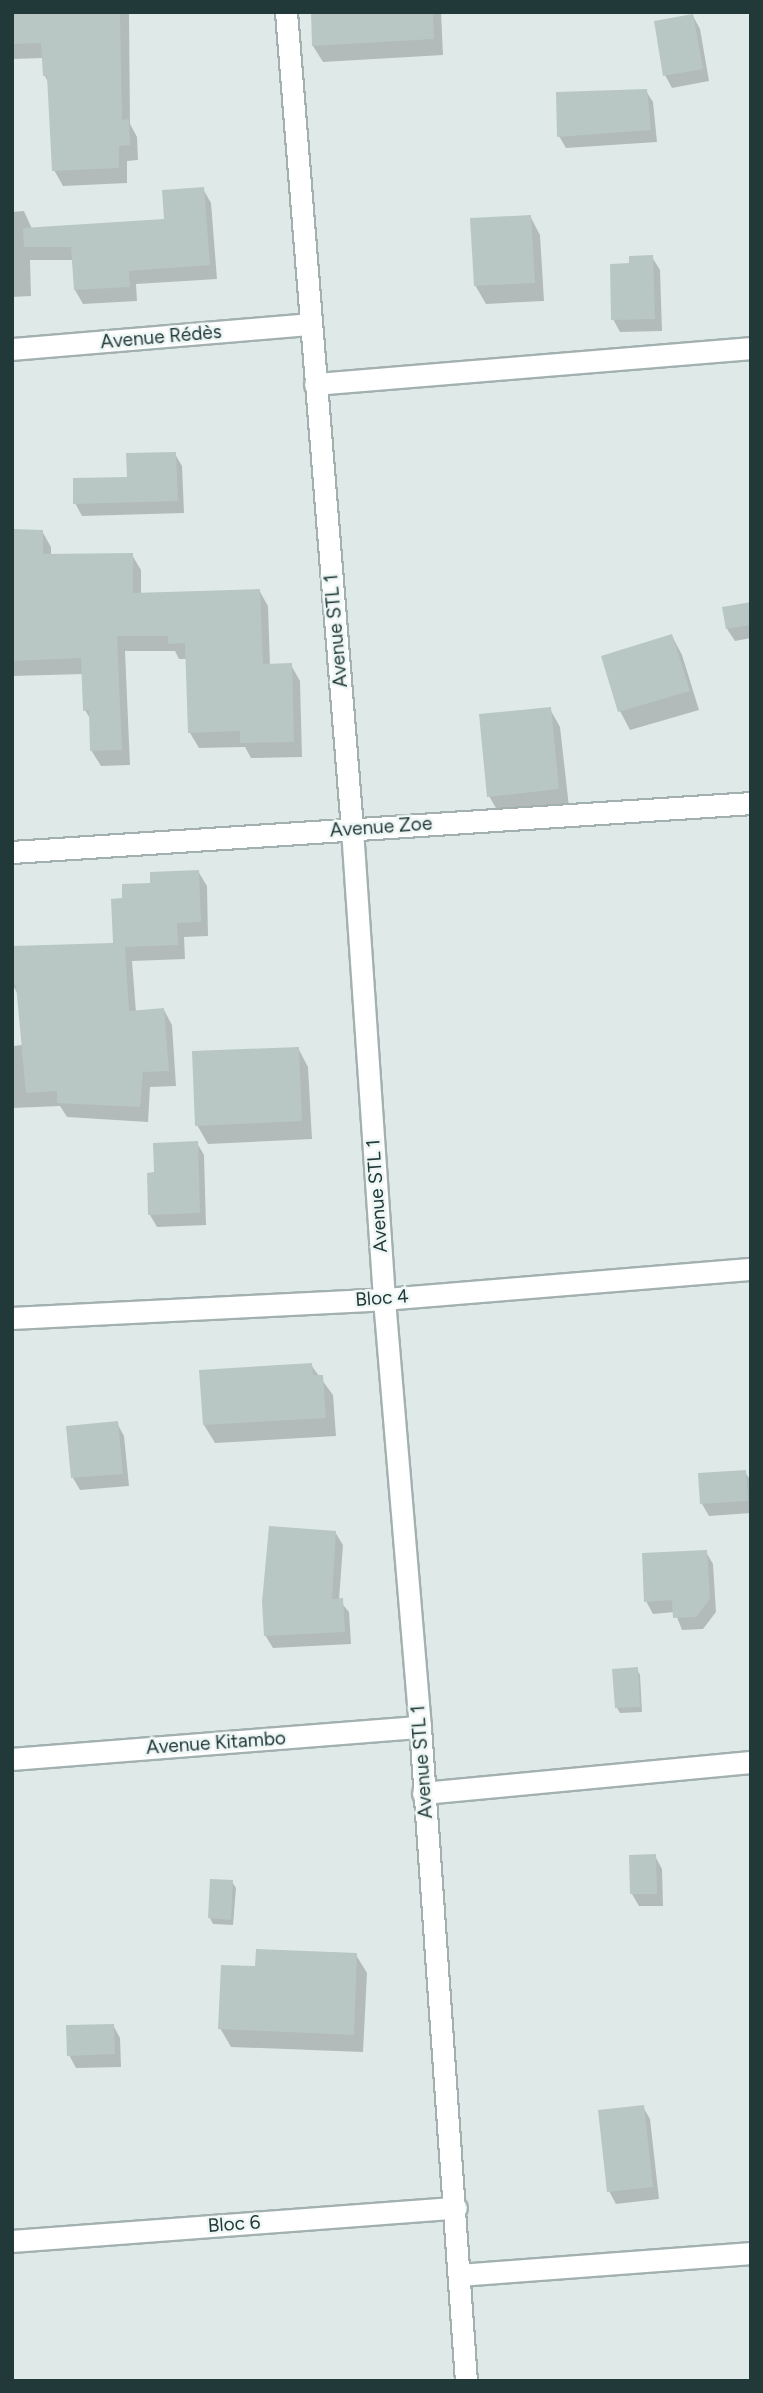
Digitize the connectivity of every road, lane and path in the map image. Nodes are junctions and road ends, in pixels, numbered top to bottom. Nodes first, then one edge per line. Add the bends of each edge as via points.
1 (286, 12) edge
2 (310, 324) junction
3 (751, 348) edge
4 (12, 349) edge
5 (315, 384) junction
6 (751, 803) edge
7 (352, 829) junction
8 (12, 852) edge
9 (751, 1269) edge
10 (384, 1299) junction
11 (12, 1318) edge
12 (420, 1727) junction
13 (12, 1759) edge
14 (751, 1762) edge
15 (423, 1793) junction
16 (456, 2208) junction
17 (12, 2241) edge
18 (751, 2253) edge
19 (460, 2275) junction
20 (466, 2381) edge

1 - 2 street, Avenue STL 1
2 - 4 street, Avenue Rédès
2 - 5 street, Avenue STL 1
3 - 5 street
5 - 7 street, Avenue STL 1
6 - 7 street, Avenue Zoe
7 - 8 street, Avenue Zoe
7 - 10 street, Avenue STL 1
9 - 10 street, Bloc 4
10 - 11 street, Bloc 4
10 - 12 street, Avenue STL 1
12 - 13 street, Avenue Kitambo
12 - 15 street, Avenue STL 1
14 - 15 street
15 - 16 street, Avenue STL 1
16 - 17 street, Bloc 6
16 - 19 street, Avenue STL 1
18 - 19 street
19 - 20 street, Avenue STL 1

